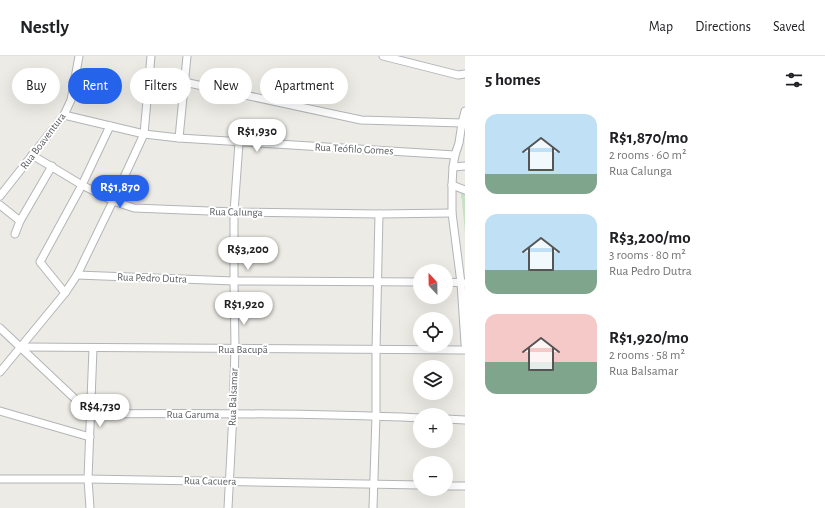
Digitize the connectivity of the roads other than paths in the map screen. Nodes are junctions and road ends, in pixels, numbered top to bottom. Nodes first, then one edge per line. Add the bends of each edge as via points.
1 (79, 56) edge
2 (151, 56) edge
3 (187, 56) edge
4 (383, 56) edge
5 (186, 68) edge
6 (461, 74) edge
7 (465, 80) edge
8 (191, 84) edge
9 (182, 104) edge
10 (465, 111) edge
11 (64, 115) junction
12 (463, 124) edge
13 (110, 126) junction
14 (144, 134) junction
15 (180, 138) junction
16 (462, 141) edge
17 (239, 142) junction
18 (32, 155) junction
19 (455, 155) junction
20 (52, 166) junction
21 (465, 166) edge
22 (453, 167) junction
23 (82, 185) junction
24 (452, 186) junction
25 (465, 190) edge
26 (1, 192) edge
27 (113, 201) junction
28 (0, 205) edge
29 (234, 212) junction
30 (452, 213) junction
31 (379, 214) junction
32 (20, 221) junction
33 (15, 234) dead end
34 (76, 275) junction
35 (234, 281) junction
36 (377, 281) junction
37 (413, 282) edge
38 (453, 282) edge
39 (463, 283) edge
40 (64, 293) junction
41 (0, 328) edge
42 (465, 344) edge
43 (21, 347) junction
44 (93, 348) junction
45 (235, 348) junction
46 (376, 350) junction
47 (465, 350) edge
48 (0, 372) edge
49 (0, 411) edge
50 (233, 413) junction
51 (91, 414) junction
52 (376, 416) junction
53 (413, 418) edge
54 (453, 419) edge
55 (465, 420) edge
56 (90, 437) junction
57 (0, 479) edge
58 (88, 479) junction
59 (229, 481) junction
60 (374, 484) junction
61 (413, 485) edge
62 (453, 486) edge
63 (465, 486) edge
64 (90, 508) edge
65 (228, 508) edge
66 (373, 508) edge

1 - 11 street, Rua Boaventura via 71,100
2 - 14 street
3 - 5 street
4 - 6 street
6 - 7 street
8 - 12 street via 361,120
9 - 15 street
10 - 12 street
11 - 13 street, Rua Teófilo Gomes
11 - 18 street, Rua Boaventura
12 - 16 street
13 - 14 street, Rua Teófilo Gomes
13 - 23 street
14 - 15 street, Rua Teófilo Gomes
14 - 27 street
15 - 17 street, Rua Teófilo Gomes
16 - 19 street
17 - 19 street, Rua Teófilo Gomes
17 - 29 street, Rua Balsamar
18 - 20 street, Rua Calunga
18 - 26 street, Rua Boaventura via 9,186
19 - 22 street
20 - 23 street, Rua Calunga
20 - 32 street
21 - 22 street
22 - 24 street
23 - 27 street, Rua Calunga
23 - 40 street via 40,262
24 - 25 street
24 - 30 street
27 - 29 street, Rua Calunga via 134,208
27 - 34 street
28 - 32 street
29 - 31 street, Rua Calunga
29 - 35 street, Rua Balsamar
30 - 31 street, Rua Calunga
30 - 39 street
31 - 36 street
32 - 33 street
34 - 35 street, Rua Pedro Dutra
34 - 40 street
35 - 36 street, Rua Pedro Dutra
35 - 45 street, Rua Balsamar
36 - 37 street, Rua Pedro Dutra
36 - 46 street
38 - 39 street
39 - 42 street
40 - 43 street
41 - 43 street
43 - 44 street, Rua Bacupã
43 - 48 street
43 - 51 street
44 - 45 street, Rua Bacupã
44 - 51 street
45 - 46 street, Rua Bacupã
45 - 50 street, Rua Balsamar
46 - 47 street, Rua Bacupã
46 - 52 street
49 - 56 street
50 - 51 street, Rua Garuma
50 - 52 street, Rua Garuma
50 - 59 street, Rua Balsamar
51 - 56 street
52 - 53 street, Rua Garuma
52 - 60 street
54 - 55 street
56 - 58 street
57 - 58 street, Rua Cacuera
58 - 59 street, Rua Cacuera
58 - 64 street
59 - 60 street, Rua Cacuera
59 - 65 street, Rua Balsamar
60 - 61 street, Rua Cacuera
60 - 66 street
62 - 63 street

